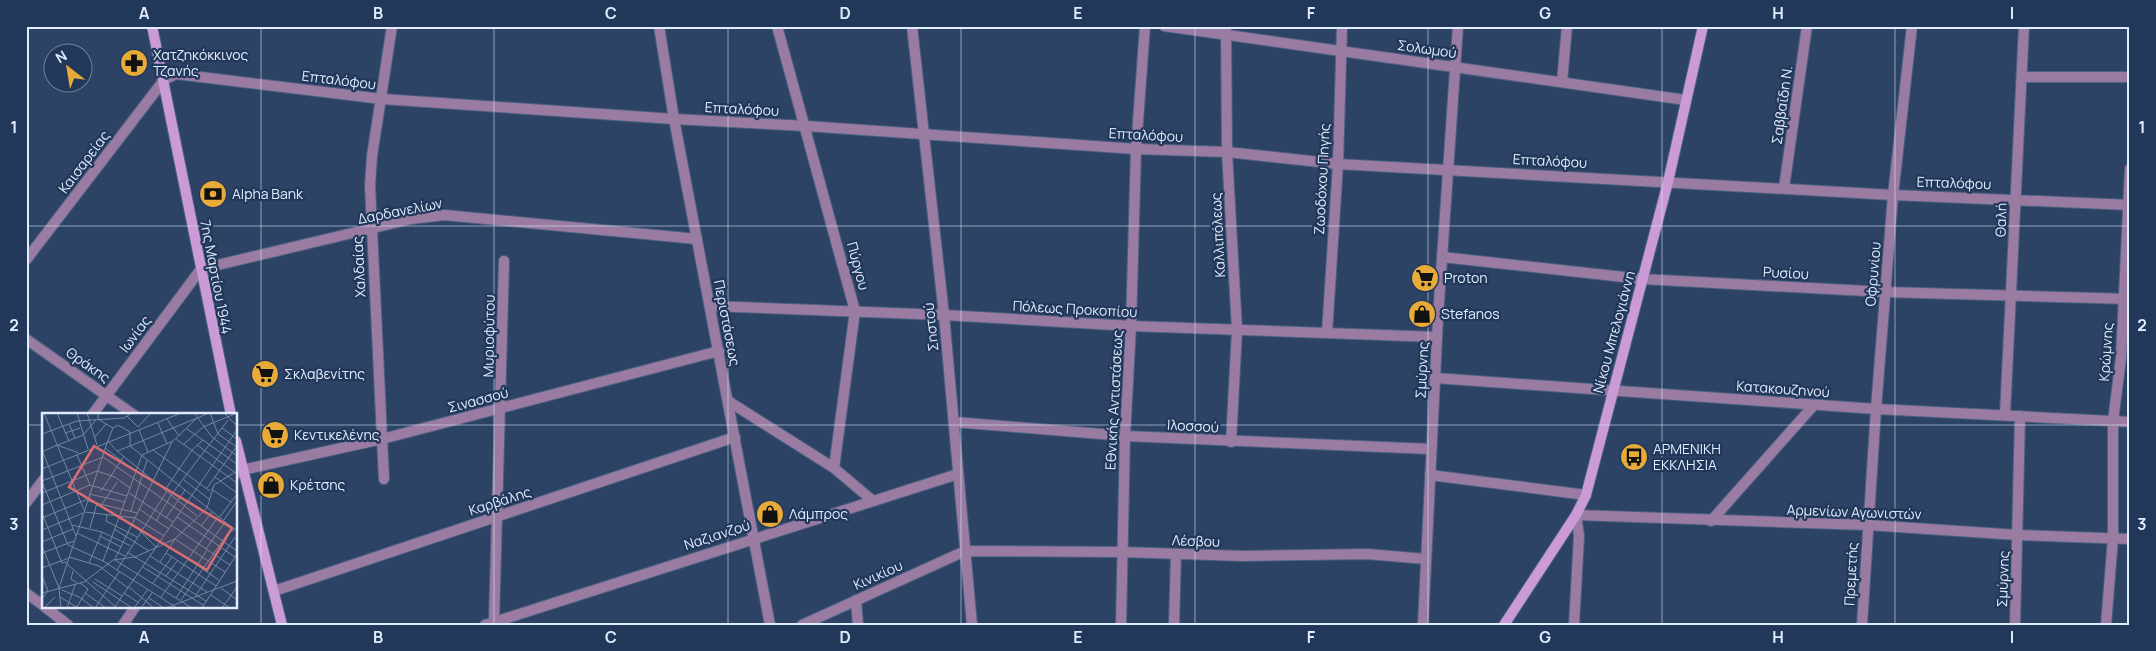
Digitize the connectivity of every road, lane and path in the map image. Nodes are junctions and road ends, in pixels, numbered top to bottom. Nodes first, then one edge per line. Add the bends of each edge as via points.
1 (152, 26) edge
2 (392, 26) edge
3 (659, 26) edge
4 (777, 26) edge
5 (912, 26) edge
6 (1145, 26) edge
7 (1164, 26) edge
8 (1342, 26) edge
9 (1458, 26) edge
10 (1567, 26) edge
11 (1703, 26) edge
12 (1807, 26) edge
13 (1912, 26) edge
14 (2024, 26) edge
15 (1226, 31) edge
16 (1340, 51) junction
17 (1455, 67) junction
18 (2022, 77) junction
19 (2130, 78) edge
20 (164, 80) junction
21 (1562, 82) junction
22 (382, 99) junction
23 (1686, 100) junction
24 (674, 119) junction
25 (806, 126) junction
26 (924, 134) junction
27 (1136, 149) junction
28 (1227, 152) junction
29 (1338, 164) junction
30 (1449, 169) junction
31 (2130, 169) edge
32 (1668, 182) junction
33 (1784, 188) junction
34 (1892, 195) junction
35 (2015, 199) junction
36 (2129, 205) edge
37 (371, 229) junction
38 (697, 239) junction
39 (1442, 257) junction
40 (26, 260) edge
41 (504, 261) dead end
42 (200, 269) junction
43 (1642, 279) junction
44 (1885, 292) junction
45 (2011, 296) junction
46 (2126, 299) edge
47 (710, 306) junction
48 (855, 311) junction
49 (944, 315) junction
50 (1131, 326) junction
51 (1236, 330) junction
52 (1327, 333) junction
53 (1437, 337) junction
54 (26, 339) edge
55 (719, 351) junction
56 (1435, 378) junction
57 (1613, 392) junction
58 (107, 395) junction
59 (728, 401) junction
60 (1814, 405) junction
61 (501, 408) junction
62 (1876, 409) junction
63 (94, 413) edge
64 (131, 413) edge
65 (231, 413) edge
66 (2005, 415) junction
67 (2020, 416) junction
68 (2113, 421) junction
69 (954, 422) junction
70 (2130, 422) edge
71 (1125, 436) junction
72 (735, 437) junction
73 (382, 439) junction
74 (1231, 442) junction
75 (1431, 449) junction
76 (834, 468) junction
77 (239, 472) edge
78 (958, 474) junction
79 (1430, 475) junction
80 (384, 479) dead end
81 (42, 482) edge
82 (1586, 495) junction
83 (873, 501) junction
84 (26, 503) edge
85 (1576, 515) junction
86 (497, 517) junction
87 (1711, 521) junction
88 (1868, 525) junction
89 (2018, 535) junction
90 (753, 538) junction
91 (2113, 538) junction
92 (2130, 539) edge
93 (965, 551) junction
94 (1122, 552) junction
95 (1176, 554) junction
96 (1426, 559) junction
97 (274, 591) junction
98 (26, 594) edge
99 (856, 600) junction
100 (42, 606) edge
101 (45, 608) edge
102 (134, 608) edge
103 (489, 623) edge
104 (68, 625) edge
105 (123, 625) edge
106 (282, 625) edge
107 (770, 625) edge
108 (802, 625) edge
109 (858, 625) edge
110 (972, 625) edge
111 (1121, 625) edge
112 (1174, 625) edge
113 (1423, 625) edge
114 (1504, 625) edge
115 (1574, 625) edge
116 (1862, 625) edge
117 (2015, 625) edge
118 (2106, 625) edge

1 - 20 main road, 7ης Μαρτίου 1944
2 - 22 street, Χαλδαίας
3 - 24 street, Περιστάσεως
4 - 25 street, Πύργου
5 - 26 street, Σηστού
6 - 27 street, Εθνικής Αντιστάσεως
7 - 15 street, Σολωμού
8 - 16 street, Ζωοδόχου Πηγής
9 - 17 street, Σμύρνης
10 - 21 street
11 - 23 main road, Νίκου Μπελογιάννη
12 - 33 street, Σαββαΐδη Ν.
13 - 34 street, Οφρυνίου
14 - 18 street, Θαλή
15 - 16 street, Σολωμού
15 - 28 street, Καλλιπόλεως
16 - 17 street, Σολωμού
16 - 29 street, Ζωοδόχου Πηγής
17 - 21 street, Σολωμού
17 - 30 street, Σμύρνης
18 - 19 street
18 - 35 street, Θαλή
20 - 22 street, Επταλόφου via 176,74
20 - 40 street, Καισαρείας
20 - 42 main road, 7ης Μαρτίου 1944
21 - 23 street, Σολωμού
22 - 24 street, Επταλόφου
22 - 37 street, Χαλδαίας via 372,156
23 - 32 main road, Νίκου Μπελογιάννη
24 - 25 street, Επταλόφου
24 - 38 street, Περιστάσεως
25 - 26 street, Επταλόφου
25 - 48 street, Πύργου
26 - 27 street, Επταλόφου
26 - 49 street, Σηστού
27 - 28 street, Επταλόφου
27 - 50 street, Εθνικής Αντιστάσεως
28 - 29 street, Επταλόφου
28 - 51 street, Καλλιπόλεως
29 - 30 street, Επταλόφου
29 - 52 street, Ζωοδόχου Πηγής
30 - 32 street, Επταλόφου
30 - 39 street, Σμύρνης
31 - 36 street, Κρώμνης
32 - 33 street, Επταλόφου
32 - 43 main road, Νίκου Μπελογιάννη
33 - 34 street, Επταλόφου
34 - 35 street, Επταλόφου
34 - 44 street, Οφρυνίου
35 - 36 street, Επταλόφου
35 - 45 street, Θαλή
36 - 46 street, Κρώμνης
37 - 38 street, Δαρδανελίων via 444,215
37 - 42 street, Δαρδανελίων
37 - 73 street, Χαλδαίας
38 - 47 street, Περιστάσεως
39 - 43 street, Ρυσίου
39 - 53 street, Σμύρνης
41 - 61 street, Μυριοφύτου
42 - 58 street, Ιωνίας
42 - 65 main road, 7ης Μαρτίου 1944
43 - 44 street, Ρυσίου
43 - 57 main road, Νίκου Μπελογιάννη
44 - 45 street, Ρυσίου
44 - 62 street, Οφρυνίου
45 - 46 street, Ρυσίου
45 - 66 street, Θαλή
46 - 68 street, Κρώμνης
47 - 48 street, Πόλεως Προκοπίου
47 - 55 street, Περιστάσεως
48 - 49 street, Πόλεως Προκοπίου
48 - 76 street, Πύργου
49 - 50 street, Πόλεως Προκοπίου
49 - 69 street, Σηστού
50 - 51 street, Πόλεως Προκοπίου
50 - 71 street, Εθνικής Αντιστάσεως
51 - 52 street, Πόλεως Προκοπίου
51 - 74 street, Καλλιπόλεως
52 - 53 street, Πόλεως Προκοπίου
53 - 56 street, Σμύρνης
54 - 58 street, Θράκης
55 - 59 street, Περιστάσεως
55 - 61 street, Σινασσού
56 - 57 street, Κατακουζηνού
56 - 75 street, Σμύρνης
57 - 60 street, Κατακουζηνού
57 - 82 main road, Νίκου Μπελογιάννη
58 - 63 street, Ιωνίας
58 - 64 street, Θράκης
59 - 72 street, Περιστάσεως
59 - 76 street
60 - 62 street, Κατακουζηνού
60 - 87 street
61 - 73 street, Σινασσού
61 - 86 street, Μυριοφύτου
62 - 66 street, Κατακουζηνού
62 - 88 street, Οφρυνίου
66 - 67 street, Κατακουζηνού
67 - 68 street, Κατακουζηνού
67 - 89 street
68 - 70 street, Κατακουζηνού
68 - 91 street, Κρώμνης
69 - 71 street, Ιλοσσού
69 - 78 street, Σηστού
71 - 74 street, Ιλοσσού
71 - 94 street, Εθνικής Αντιστάσεως
72 - 86 street, Καρβάλης
72 - 90 street, Περιστάσεως
73 - 77 street, Σινασσού
73 - 80 street, Χαλδαίας
74 - 75 street, Ιλοσσού
75 - 79 street, Σμύρνης
76 - 83 street
77 - 97 main road
78 - 83 street, Ναζιανζού
78 - 93 street, Σηστού
79 - 82 street
79 - 96 street, Σμύρνης
81 - 84 street
82 - 85 main road, Νίκου Μπελογιάννη
83 - 90 street, Ναζιανζού
85 - 87 street, Αρμενίων Αγωνιστών
85 - 114 main road, Νίκου Μπελογιάννη
85 - 115 street via 1579,536
86 - 97 street, Καρβάλης
86 - 103 street, Μυριοφύτου
87 - 88 street, Αρμενίων Αγωνιστών
88 - 89 street, Αρμενίων Αγωνιστών
88 - 116 street, Πρεμετής
89 - 91 street, Αρμενίων Αγωνιστών
89 - 117 street, Σμύρνης
90 - 103 street, Ναζιανζού
90 - 107 street, Περιστάσεως
91 - 92 street, Αρμενίων Αγωνιστών
91 - 118 street, Κρώμνης
93 - 94 street, Λέσβου
93 - 99 street, Κινικίου
93 - 110 street, Σηστού
94 - 95 street, Λέσβου
94 - 111 street, Εθνικής Αντιστάσεως
95 - 96 street, Λέσβου via 1367,554
95 - 112 street
96 - 113 street, Σμύρνης
97 - 106 main road
98 - 100 street
99 - 108 street, Κινικίου
99 - 109 street
101 - 104 street
102 - 105 street

